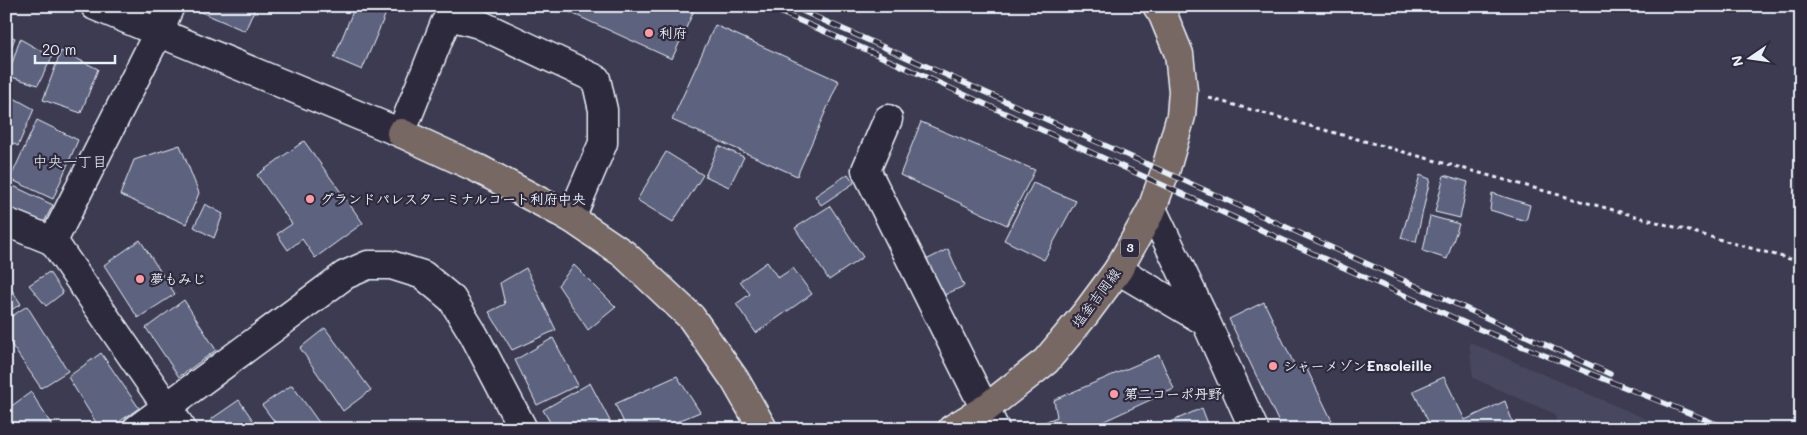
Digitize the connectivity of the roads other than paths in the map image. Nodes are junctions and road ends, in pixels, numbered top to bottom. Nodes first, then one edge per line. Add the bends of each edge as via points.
1 (95, 6) edge
2 (170, 6) edge
3 (1156, 6) edge
4 (158, 33) junction
5 (888, 119) dead end
6 (402, 133) junction
7 (1152, 209) junction
8 (571, 218) junction
9 (6, 222) edge
10 (53, 242) junction
11 (1118, 270) junction
12 (1206, 322) junction
13 (174, 418) edge
14 (990, 419) edge
15 (137, 429) edge
16 (523, 429) edge
17 (763, 429) edge
18 (952, 429) edge
19 (1254, 429) edge

1 - 4 street
2 - 4 street
3 - 7 main road, 塩釜吉岡線 / 3 via 1179,54 1183,91 1181,116
4 - 6 street
4 - 10 street
5 - 14 street via 866,170
6 - 8 main road
6 - 8 street via 445,23 454,17 479,24 596,78 603,110 604,143
7 - 11 main road, 塩釜吉岡線 / 3
7 - 12 street
8 - 17 main road via 624,254 691,317 735,380
9 - 10 street
10 - 13 street
11 - 12 street
11 - 14 main road, 塩釜吉岡線 / 3 via 1046,361
12 - 19 street
13 - 15 street
13 - 16 street via 345,275 368,265 391,265 423,275 452,299
14 - 18 main road, 塩釜吉岡線 / 3

